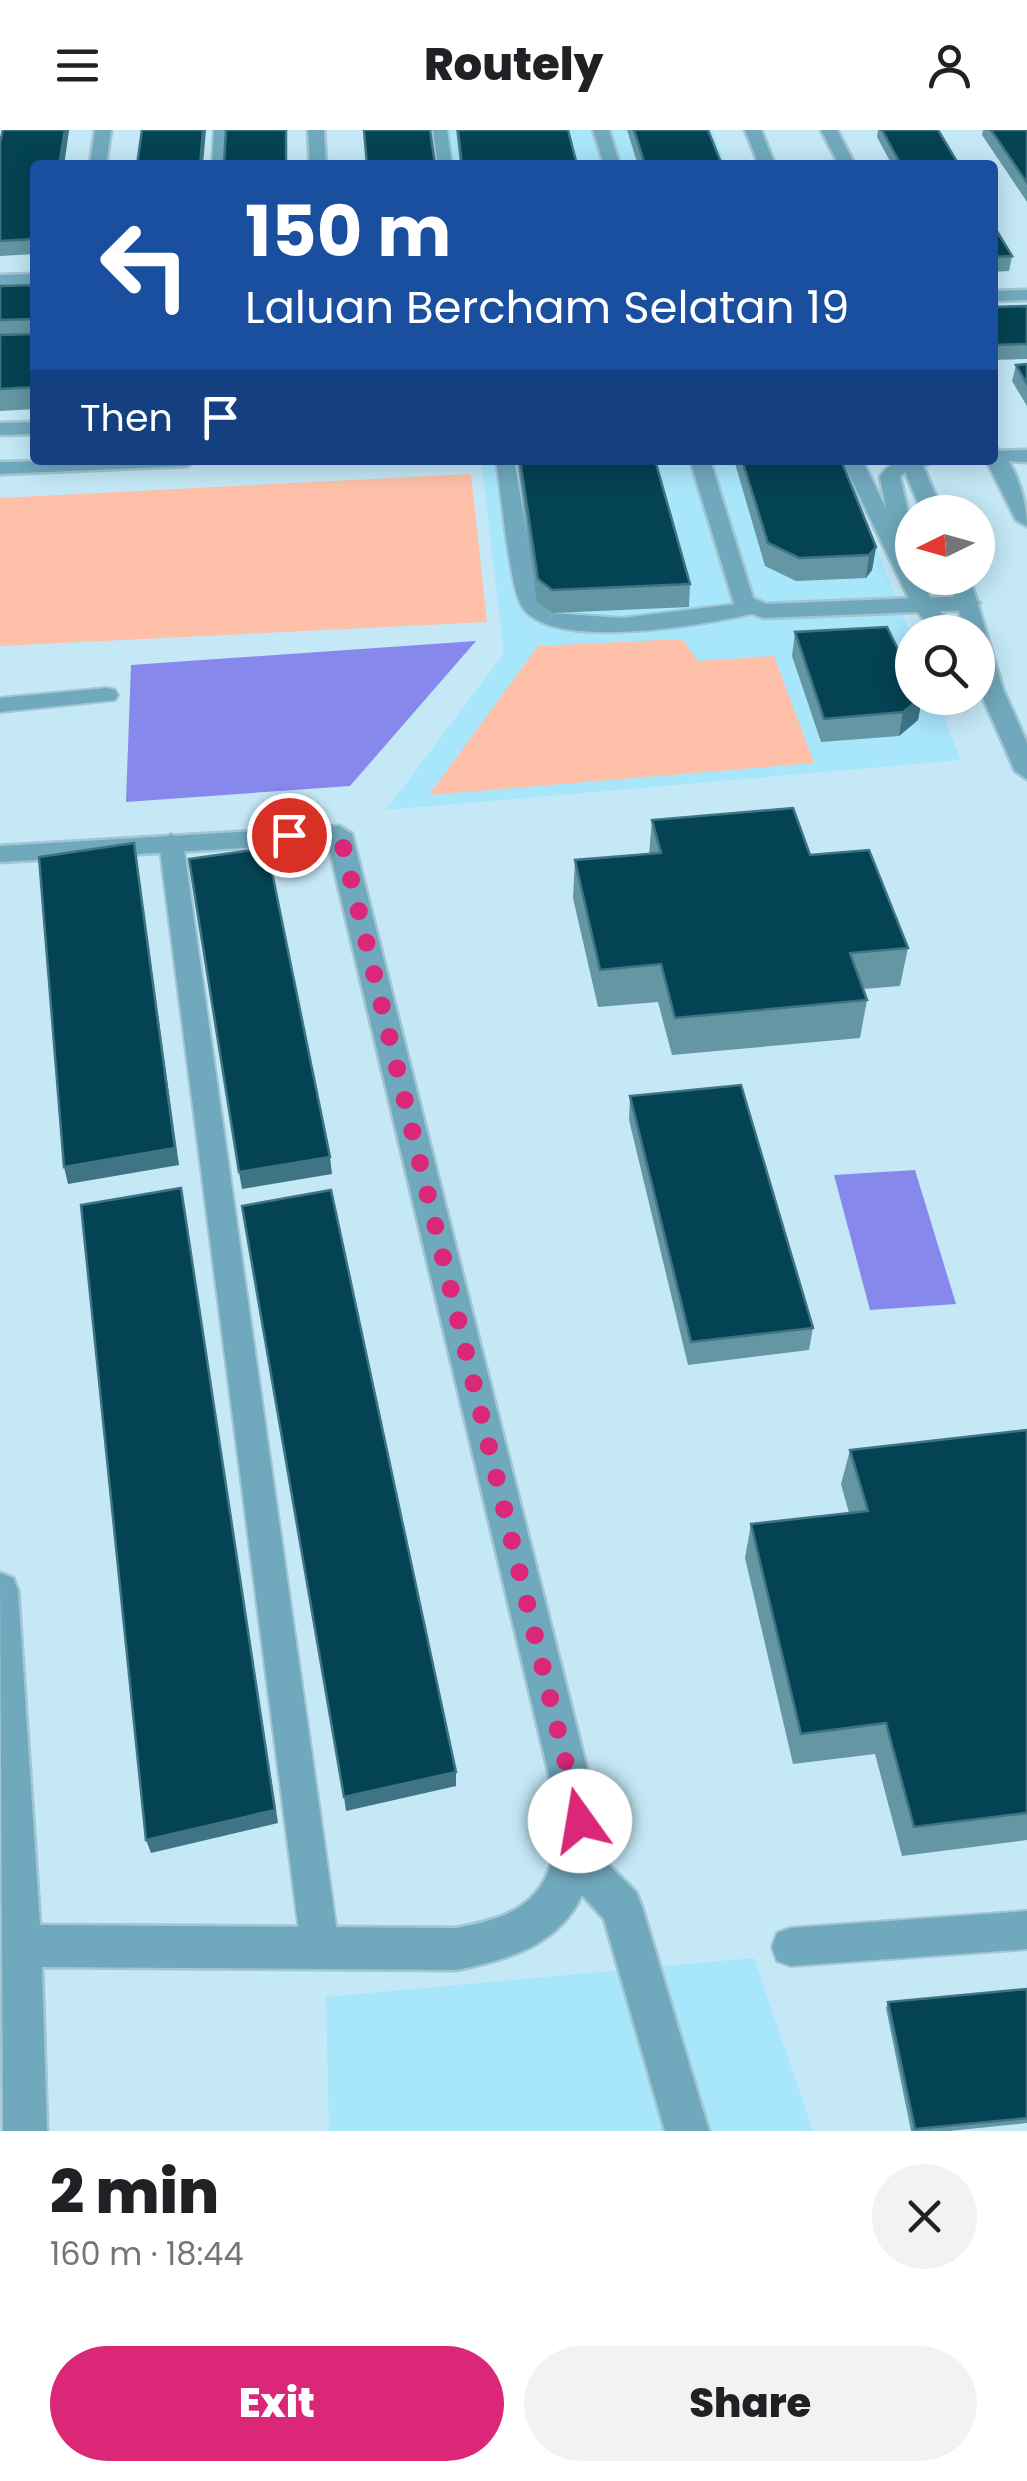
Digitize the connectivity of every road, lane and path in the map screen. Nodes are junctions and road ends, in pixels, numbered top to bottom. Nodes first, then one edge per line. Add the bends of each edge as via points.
1 (103, 130) edge
2 (221, 130) edge
3 (316, 130) edge
4 (440, 130) edge
5 (602, 130) edge
6 (753, 130) edge
7 (829, 130) edge
8 (99, 160) edge
9 (219, 160) edge
10 (318, 160) edge
11 (444, 160) edge
12 (611, 160) edge
13 (765, 160) edge
14 (844, 160) edge
15 (30, 279) edge
16 (0, 280) edge
17 (1027, 295) edge
18 (998, 296) edge
19 (30, 428) edge
20 (0, 429) edge
21 (998, 455) edge
22 (1027, 456) edge
23 (70, 465) edge
24 (506, 465) edge
25 (701, 465) edge
26 (854, 465) edge
27 (901, 465) edge
28 (912, 465) edge
29 (998, 465) edge
30 (0, 468) edge
31 (925, 495) edge
32 (895, 505) edge
33 (1027, 520) edge
34 (895, 551) edge
35 (919, 595) edge
36 (966, 595) edge
37 (969, 603) junction
38 (924, 605) junction
39 (752, 608) junction
40 (932, 615) edge
41 (972, 615) edge
42 (107, 695) dead end
43 (995, 703) edge
44 (0, 704) edge
45 (1027, 770) edge
46 (171, 842) junction
47 (0, 854) edge
48 (0, 1590) edge
49 (577, 1860) junction
50 (1027, 1930) edge
51 (20, 1946) junction
52 (320, 1947) junction
53 (791, 1947) dead end
54 (26, 2131) edge
55 (687, 2131) edge

1 - 8 street
2 - 9 lane
3 - 10 street
4 - 11 lane
5 - 12 street
6 - 13 street
7 - 14 street
15 - 16 street
17 - 18 street
19 - 20 street
21 - 22 street
23 - 30 street
24 - 39 lane via 529,601 548,620 714,618
25 - 39 street via 742,602
26 - 34 street
27 - 32 street via 890,478
28 - 31 street
29 - 33 street
35 - 38 street
36 - 37 street
37 - 38 street
37 - 41 street
38 - 39 street
38 - 40 street
42 - 44 lane
43 - 45 street
46 - 47 street
46 - 49 street via 339,834 566,1760 580,1821
46 - 52 lane
48 - 51 street
49 - 52 street via 561,1895 535,1925 502,1942 456,1949
49 - 55 street via 621,1907
50 - 53 lane
51 - 52 street
51 - 54 street

